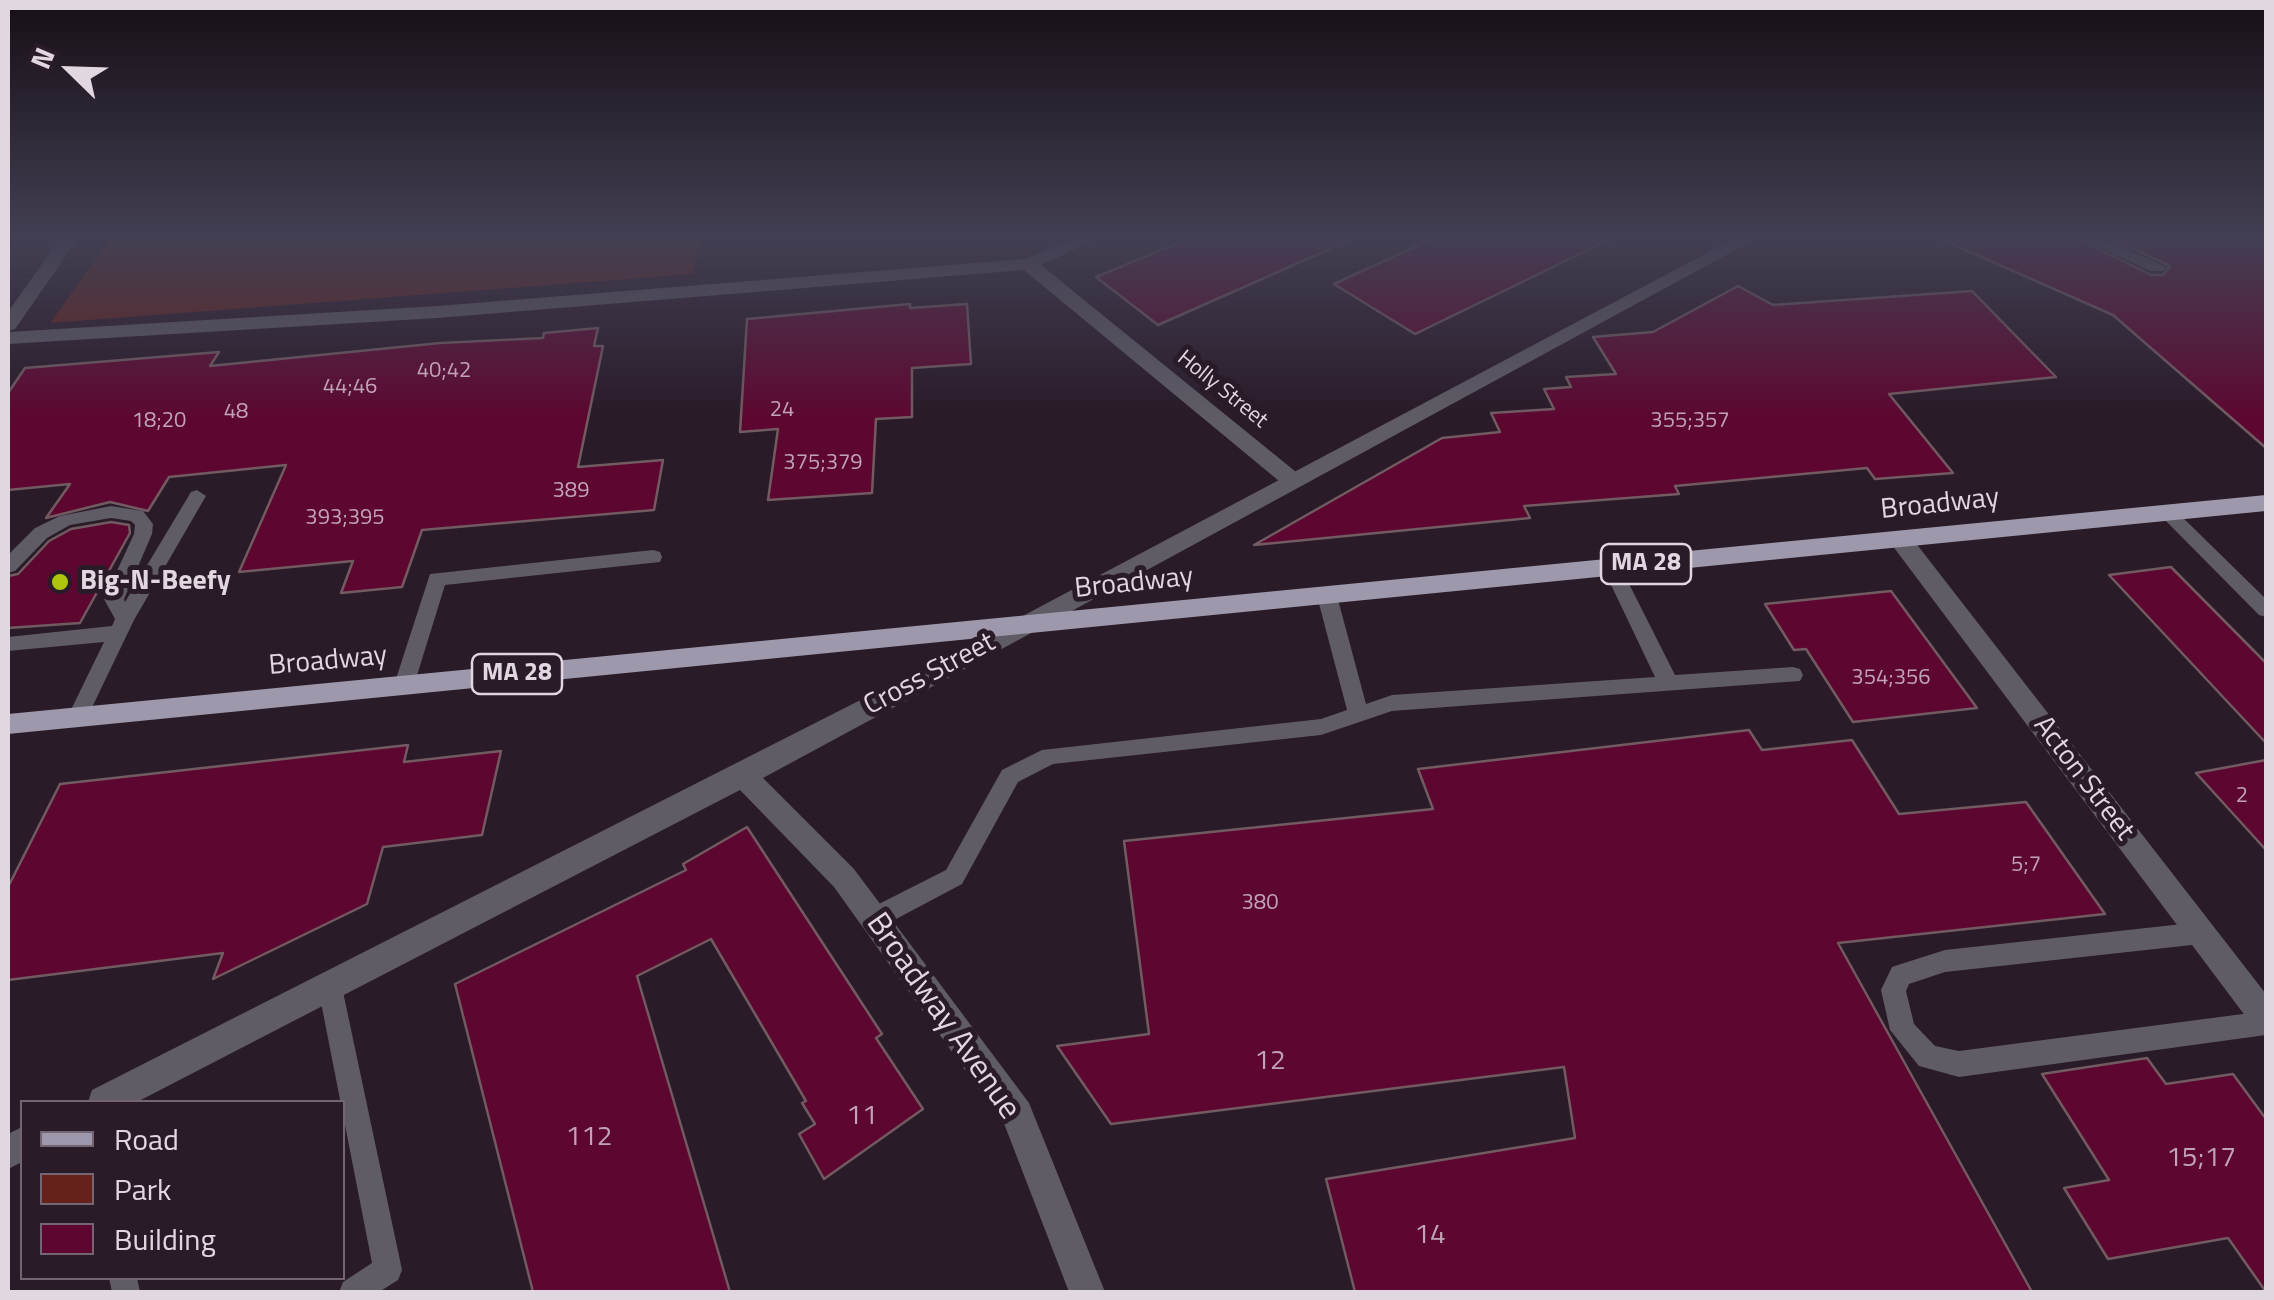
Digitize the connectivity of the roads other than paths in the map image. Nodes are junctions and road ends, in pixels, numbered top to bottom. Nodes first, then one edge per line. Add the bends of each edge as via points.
1 (27, 298) edge
2 (613, 298) edge
3 (1069, 298) edge
4 (1635, 298) edge
5 (8, 325) edge
6 (8, 338) edge
7 (1293, 482) junction
8 (197, 496) dead end
9 (2266, 503) edge
10 (2168, 513) junction
11 (1900, 540) junction
12 (652, 557) dead end
13 (8, 566) edge
14 (1612, 568) junction
15 (1328, 596) junction
16 (2266, 610) edge
17 (1026, 625) junction
18 (121, 626) junction
19 (8, 644) edge
20 (1793, 675) dead end
21 (1668, 684) junction
22 (404, 685) junction
23 (1358, 714) junction
24 (78, 716) junction
25 (8, 724) edge
26 (743, 776) junction
27 (873, 919) junction
28 (2201, 933) junction
29 (330, 986) junction
30 (2266, 1020) edge
31 (108, 1100) edge
32 (353, 1292) edge
33 (1087, 1292) edge

1 - 5 street
2 - 6 street
3 - 7 street, Holly Street
4 - 7 street, Cross Street
7 - 17 street, Cross Street
8 - 18 lane
9 - 10 main road, Broadway / MA 28
10 - 11 main road, Broadway / MA 28
10 - 16 lane
11 - 14 main road, Broadway / MA 28
11 - 28 street, Acton Street
12 - 22 lane via 437,579
13 - 18 lane via 41,533 66,520 137,514 144,534 114,599
14 - 15 main road, Broadway / MA 28
14 - 21 lane
15 - 17 main road, Broadway / MA 28
15 - 23 lane
17 - 22 main road, Broadway / MA 28
17 - 26 street, Cross Street
18 - 19 lane
18 - 24 lane
20 - 21 lane
21 - 23 lane via 1392,703
22 - 24 main road, Broadway / MA 28
23 - 27 lane via 1320,726 1050,756 1010,776 954,877
24 - 25 main road, Broadway / MA 28
26 - 27 street, Broadway Avenue via 844,878
26 - 29 street, Cross Street
27 - 33 street, Broadway Avenue via 1016,1115
28 - 30 street, Acton Street
28 - 30 lane via 1945,961 1901,975 1893,990 1904,1030 1928,1057 1959,1064
29 - 31 street, Cross Street
29 - 32 lane via 388,1270

